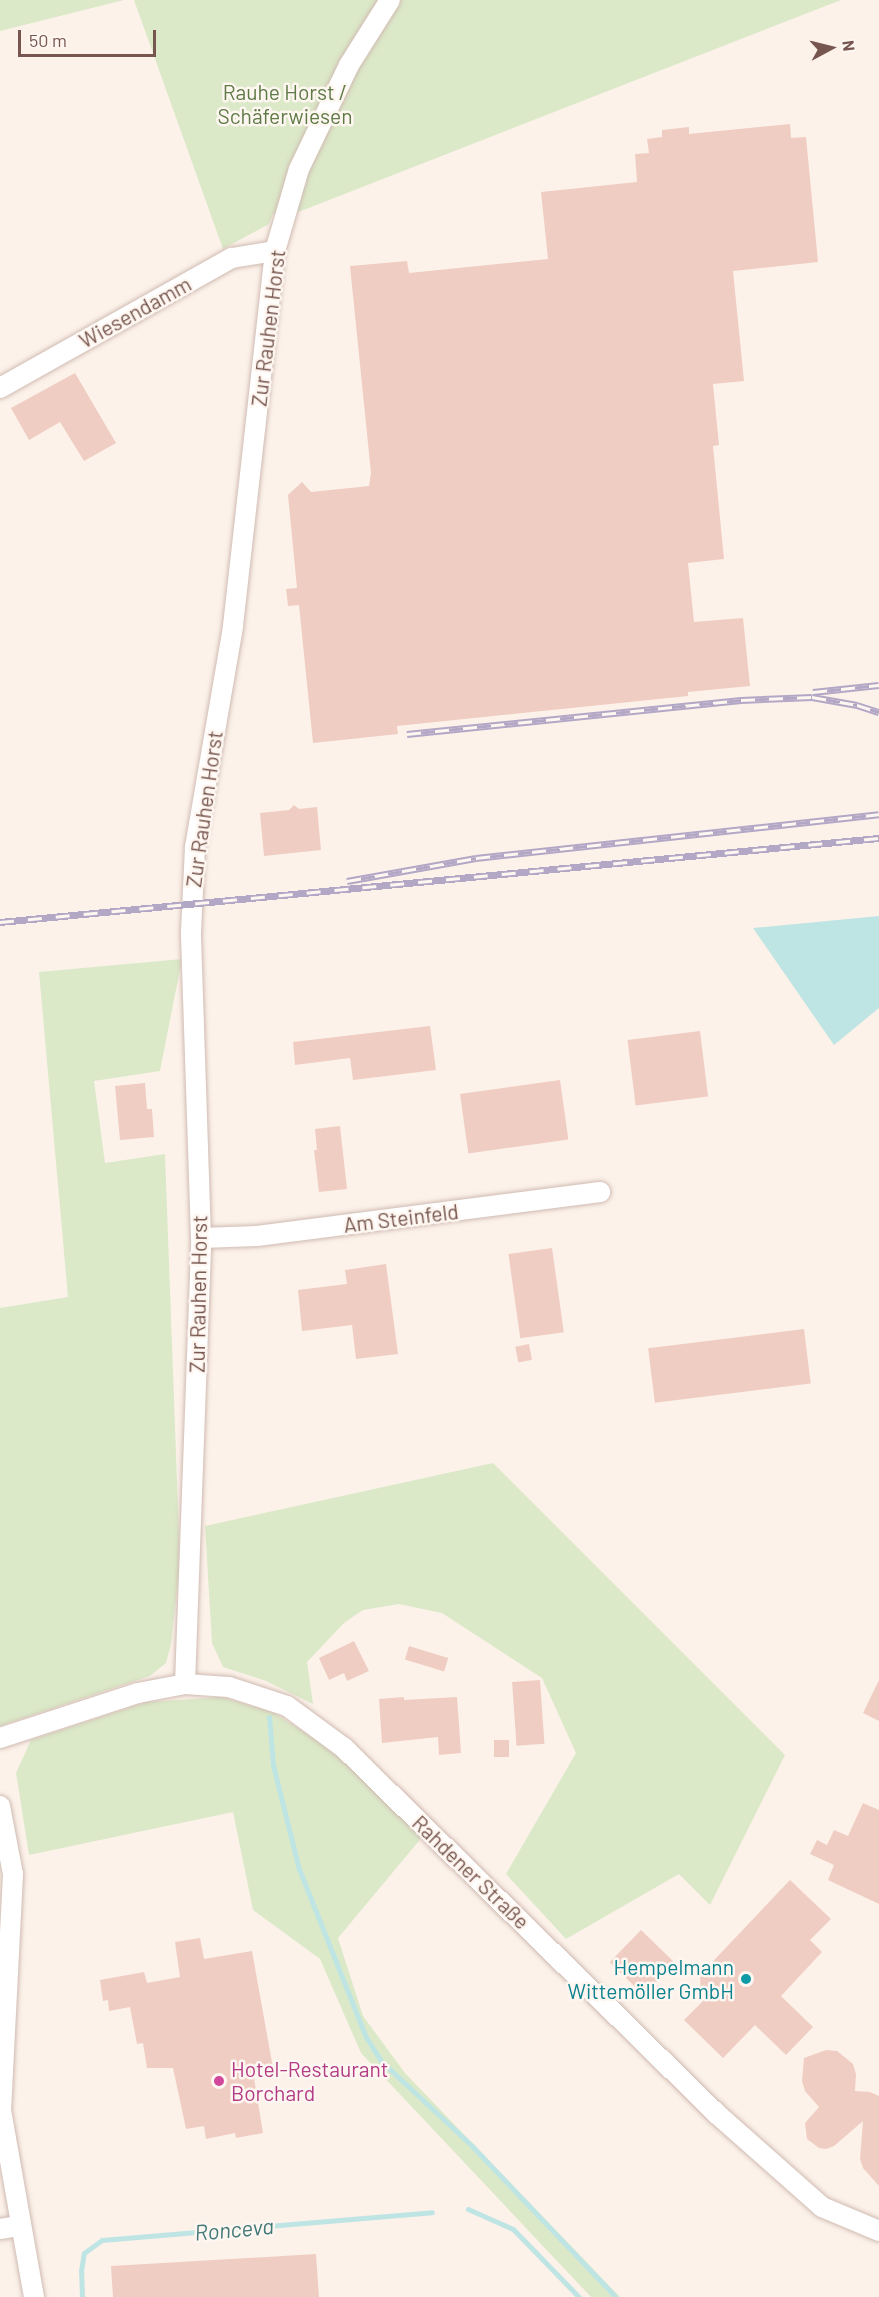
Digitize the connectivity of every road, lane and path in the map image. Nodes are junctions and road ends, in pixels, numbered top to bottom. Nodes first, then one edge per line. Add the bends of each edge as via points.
1 (390, 0) edge
2 (275, 251) junction
3 (0, 388) edge
4 (600, 1192) dead end
5 (201, 1238) junction
6 (185, 1684) junction
7 (0, 1738) edge
8 (0, 1806) edge
9 (20, 2226) junction
10 (0, 2229) edge
11 (879, 2231) edge
12 (34, 2297) edge

1 - 2 street, Zur Rauhen Horst via 349,65 299,169
2 - 3 street, Wiesendamm via 232,258
2 - 5 street, Zur Rauhen Horst via 233,626 195,847 191,932
4 - 5 street, Am Steinfeld via 257,1236
5 - 6 street, Zur Rauhen Horst
6 - 7 street, Rahdener Straße via 138,1693
6 - 11 street, Rahdener Straße via 229,1687 287,1706 345,1748 717,2114 822,2207
8 - 9 street via 13,1874 0,2110
9 - 10 street
9 - 12 street

